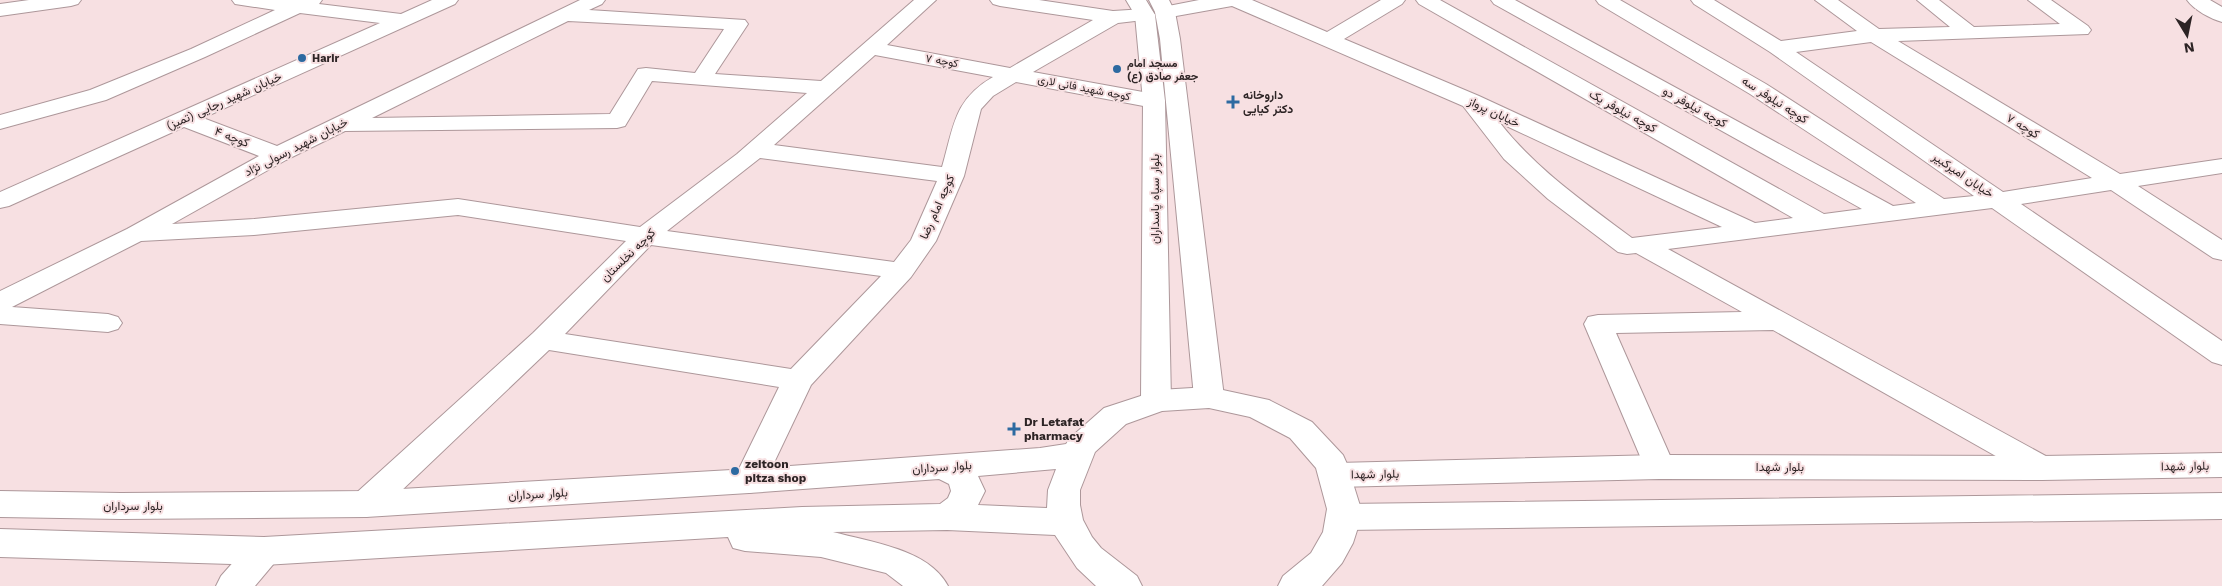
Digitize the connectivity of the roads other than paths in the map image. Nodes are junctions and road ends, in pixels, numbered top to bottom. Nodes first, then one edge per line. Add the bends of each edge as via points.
1 (71, 0) edge
2 (242, 0) edge
3 (448, 0) edge
4 (595, 0) edge
5 (926, 0) edge
6 (1000, 0) edge
7 (1231, 0) edge
8 (1235, 0) edge
9 (1395, 0) edge
10 (1426, 0) edge
11 (1606, 0) edge
12 (1701, 0) edge
13 (1825, 0) edge
14 (1927, 0) edge
15 (2038, 0) edge
16 (2197, 0) edge
17 (306, 3) edge
18 (1492, 4) edge
19 (1151, 7) edge
20 (0, 10) edge
21 (1452, 14) junction
22 (563, 15) junction
23 (2222, 16) edge
24 (1112, 17) junction
25 (405, 20) junction
26 (1970, 33) junction
27 (1875, 35) junction
28 (1328, 40) junction
29 (870, 48) junction
30 (1776, 48) junction
31 (1014, 74) junction
32 (701, 80) junction
33 (825, 88) junction
34 (98, 95) junction
35 (1154, 101) junction
36 (1471, 101) junction
37 (185, 119) junction
38 (0, 122) edge
39 (338, 125) junction
40 (0, 142) edge
41 (755, 150) junction
42 (278, 155) junction
43 (2222, 166) edge
44 (952, 176) junction
45 (2115, 182) junction
46 (2000, 200) junction
47 (0, 202) edge
48 (1938, 208) junction
49 (1889, 214) junction
50 (1820, 222) junction
51 (1750, 230) junction
52 (136, 234) junction
53 (645, 236) junction
54 (1640, 244) junction
55 (2222, 252) edge
56 (901, 271) junction
57 (0, 302) edge
58 (0, 315) edge
59 (1778, 321) junction
60 (108, 323) dead end
61 (543, 340) junction
62 (2222, 355) edge
63 (798, 380) junction
64 (1209, 397) junction
65 (1156, 401) junction
66 (1074, 454) junction
67 (2222, 465) edge
68 (2177, 466) junction
69 (942, 467) junction
70 (1659, 467) junction
71 (2042, 468) junction
72 (1337, 475) junction
73 (750, 481) junction
74 (0, 504) edge
75 (366, 504) junction
76 (2218, 507) edge
77 (1344, 517) junction
78 (947, 518) junction
79 (1066, 522) junction
80 (631, 531) junction
81 (0, 543) edge
82 (264, 551) junction
83 (234, 586) edge
84 (930, 586) edge
85 (1124, 586) edge
86 (1297, 586) edge

1 - 20 main road
2 - 17 main road
3 - 25 main road, خیابان شهید رجایی (تمیز)
4 - 22 main road, خیابان شهید رسولی نژاد
5 - 29 main road, کوچه نخلستان
6 - 24 main road
7 - 19 main road, کوچه امام رضا
8 - 28 main road, خیابان پرواز
9 - 28 main road
10 - 21 main road, کوچه نیلوفر یک
11 - 48 main road, کوچه نیلوفر سه via 1758,88
12 - 30 main road, خیابان امیرکبیر
13 - 27 main road, کوچه ۷
14 - 26 main road
15 - 26 main road via 2080,30
16 - 23 main road
17 - 25 main road
17 - 34 main road
18 - 21 main road
18 - 49 main road, کوچه نیلوفر دو
19 - 24 main road, کوچه امام رضا
19 - 35 main road, بلوار سپاه پاسداران
19 - 64 main road via 1170,39
21 - 50 main road, کوچه نیلوفر یک
22 - 32 main road via 738,24
22 - 39 main road, خیابان شهید رسولی نژاد
24 - 31 main road, کوچه امام رضا
25 - 37 main road, خیابان شهید رجایی (تمیز)
26 - 27 main road
27 - 30 main road
27 - 45 main road, کوچه ۷
28 - 36 main road, خیابان پرواز
29 - 31 main road, کوچه ۷
29 - 33 main road, کوچه نخلستان
30 - 46 main road, خیابان امیرکبیر
31 - 35 main road, کوچه شهید فانی لاری
31 - 44 main road, کوچه امام رضا via 985,91 970,108
32 - 33 main road
32 - 39 main road via 646,74 617,122
33 - 41 main road, کوچه نخلستان
34 - 38 main road
34 - 40 main road
35 - 65 main road, بلوار سپاه پاسداران
36 - 51 main road, خیابان پرواز
36 - 54 main road via 1512,154 1557,194 1627,246
37 - 42 main road, کوچه ۴
37 - 47 main road, خیابان شهید رجایی (تمیز)
39 - 42 main road, خیابان شهید رسولی نژاد
41 - 44 main road
41 - 53 main road, کوچه نخلستان
42 - 52 main road, خیابان شهید رسولی نژاد
43 - 45 main road
44 - 56 main road, کوچه امام رضا via 923,241
45 - 46 main road
45 - 55 main road, کوچه ۷
46 - 48 main road
46 - 62 main road, خیابان امیرکبیر
48 - 49 main road
49 - 50 main road
50 - 51 main road
51 - 54 main road
52 - 53 main road via 254,227 458,207
52 - 57 main road, خیابان شهید رسولی نژاد
53 - 56 main road
53 - 61 main road, کوچه نخلستان
54 - 59 main road
56 - 63 main road, کوچه امام رضا
58 - 60 main road
59 - 70 main road via 1598,324
59 - 71 main road
61 - 63 main road
61 - 75 main road, کوچه نخلستان
63 - 73 main road, کوچه امام رضا
64 - 65 main road
64 - 72 main road via 1263,409 1287,421 1325,454
65 - 66 main road via 1108,420
66 - 69 main road, بلوار سرداران via 1040,460
66 - 79 main road via 1065,476 1062,498
67 - 68 main road, بلوار شهدا
68 - 71 main road, بلوار شهدا
68 - 76 main road
69 - 73 main road, بلوار سرداران
69 - 78 main road via 962,476 968,491 961,506
70 - 71 main road, بلوار شهدا
70 - 72 main road, بلوار شهدا
72 - 77 main road
73 - 75 main road, بلوار سرداران
74 - 75 main road, بلوار سرداران
76 - 77 main road
77 - 86 main road via 1337,543 1321,566
78 - 79 main road
78 - 80 main road via 802,520
79 - 85 main road via 1081,551 1107,576
80 - 82 main road
80 - 84 main road via 821,543 896,562
81 - 82 main road
82 - 83 main road

